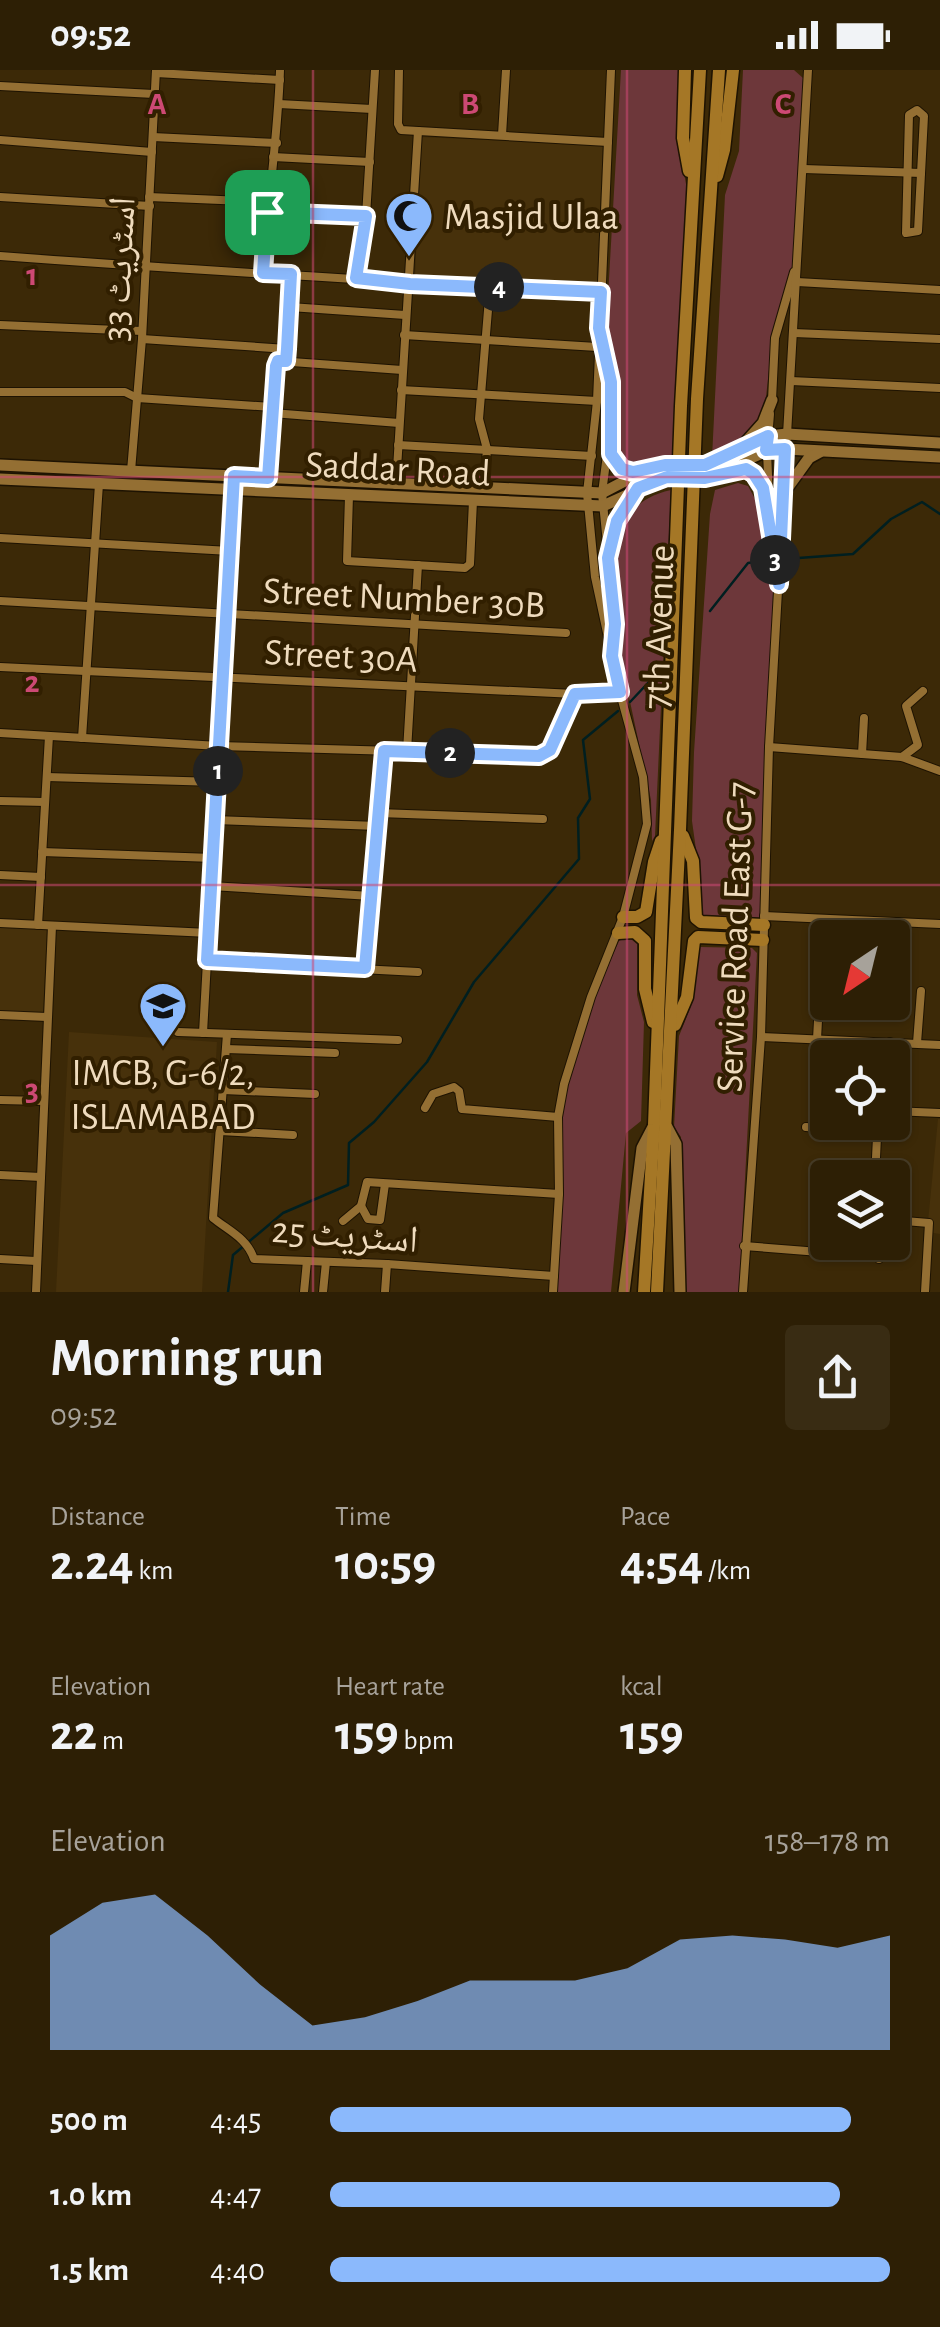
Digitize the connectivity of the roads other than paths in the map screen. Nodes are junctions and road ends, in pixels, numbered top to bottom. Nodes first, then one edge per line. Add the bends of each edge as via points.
1 (375, 70) edge
2 (400, 70) edge
3 (506, 70) edge
4 (611, 70) edge
5 (685, 70) edge
6 (700, 70) edge
7 (718, 70) edge
8 (733, 70) edge
9 (808, 70) edge
10 (156, 71) edge
11 (280, 75) edge
12 (0, 86) edge
13 (154, 94) junction
14 (279, 104) junction
15 (372, 109) junction
16 (418, 131) junction
17 (153, 136) junction
18 (502, 136) junction
19 (0, 140) edge
20 (608, 142) junction
21 (277, 143) junction
22 (152, 152) junction
23 (273, 157) junction
24 (370, 162) junction
25 (804, 169) junction
26 (906, 172) junction
27 (921, 173) junction
28 (693, 194) junction
29 (0, 197) edge
30 (710, 201) junction
31 (149, 202) junction
32 (267, 207) junction
33 (366, 216) junction
34 (0, 256) edge
35 (797, 262) junction
36 (146, 267) junction
37 (263, 273) junction
38 (291, 274) junction
39 (356, 278) junction
40 (797, 282) junction
41 (410, 284) junction
42 (490, 286) junction
43 (940, 290) edge
44 (601, 292) junction
45 (290, 308) junction
46 (405, 315) junction
47 (0, 324) edge
48 (599, 328) junction
49 (794, 332) junction
50 (142, 335) junction
51 (404, 335) junction
52 (940, 339) edge
53 (487, 340) junction
54 (597, 346) junction
55 (287, 349) junction
56 (282, 361) junction
57 (402, 370) junction
58 (791, 382) junction
59 (940, 388) edge
60 (401, 390) junction
61 (0, 392) edge
62 (480, 395) junction
63 (137, 398) junction
64 (772, 400) junction
65 (596, 401) junction
66 (272, 410) junction
67 (399, 423) junction
68 (610, 432) junction
69 (787, 434) junction
70 (768, 436) junction
71 (940, 443) edge
72 (398, 445) junction
73 (487, 449) junction
74 (785, 449) junction
75 (766, 450) junction
76 (824, 451) junction
77 (592, 456) junction
78 (940, 456) edge
79 (722, 459) junction
80 (0, 465) edge
81 (131, 471) junction
82 (666, 471) junction
83 (642, 472) junction
84 (708, 472) junction
85 (234, 476) junction
86 (268, 478) junction
87 (0, 479) edge
88 (99, 484) junction
89 (396, 484) junction
90 (484, 488) junction
91 (638, 488) junction
92 (233, 490) junction
93 (783, 494) junction
94 (349, 496) junction
95 (588, 500) junction
96 (603, 500) junction
97 (473, 501) junction
98 (769, 519) junction
99 (0, 538) edge
100 (95, 544) junction
101 (230, 551) junction
102 (608, 558) junction
103 (418, 565) junction
104 (779, 584) junction
105 (0, 601) edge
106 (91, 606) junction
107 (226, 614) junction
108 (414, 625) junction
109 (566, 634) dead end
110 (612, 656) junction
111 (0, 668) edge
112 (86, 671) junction
113 (223, 678) junction
114 (411, 686) junction
115 (924, 691) dead end
116 (620, 692) junction
117 (575, 694) junction
118 (864, 718) dead end
119 (0, 734) edge
120 (49, 736) junction
121 (82, 738) junction
122 (219, 746) junction
123 (769, 747) junction
124 (384, 751) junction
125 (407, 751) junction
126 (862, 754) junction
127 (902, 757) junction
128 (940, 771) edge
129 (47, 777) junction
130 (217, 782) junction
131 (0, 801) edge
132 (45, 802) junction
133 (379, 812) junction
134 (543, 819) dead end
135 (215, 820) junction
136 (378, 826) junction
137 (673, 827) junction
138 (42, 852) junction
139 (213, 858) junction
140 (0, 874) edge
141 (40, 876) junction
142 (211, 886) junction
143 (371, 896) junction
144 (624, 917) junction
145 (0, 923) edge
146 (910, 923) edge
147 (940, 924) edge
148 (38, 925) junction
149 (810, 925) edge
150 (52, 926) junction
151 (764, 927) junction
152 (618, 933) junction
153 (209, 934) junction
154 (207, 960) junction
155 (365, 968) junction
156 (418, 972) dead end
157 (920, 992) dead end
158 (0, 1015) edge
159 (47, 1017) junction
160 (818, 1020) edge
161 (178, 1032) dead end
162 (203, 1032) junction
163 (227, 1034) junction
164 (663, 1035) junction
165 (761, 1038) junction
166 (817, 1039) junction
167 (398, 1040) dead end
168 (841, 1040) edge
169 (910, 1043) edge
170 (917, 1044) junction
171 (940, 1045) edge
172 (226, 1050) junction
173 (335, 1053) dead end
174 (222, 1090) junction
175 (315, 1094) dead end
176 (0, 1100) edge
177 (44, 1101) junction
178 (426, 1108) dead end
179 (910, 1112) edge
180 (940, 1113) edge
181 (558, 1117) junction
182 (660, 1126) junction
183 (806, 1127) dead end
184 (810, 1127) edge
185 (220, 1132) junction
186 (292, 1135) dead end
187 (0, 1175) edge
188 (40, 1177) junction
189 (385, 1184) junction
190 (558, 1194) junction
191 (361, 1206) junction
192 (343, 1221) dead end
193 (910, 1221) edge
194 (744, 1246) junction
195 (810, 1251) edge
196 (0, 1259) edge
197 (36, 1261) junction
198 (307, 1261) junction
199 (326, 1262) junction
200 (387, 1264) junction
201 (554, 1276) junction
202 (36, 1292) edge
203 (304, 1292) edge
204 (324, 1292) edge
205 (385, 1292) edge
206 (553, 1292) edge
207 (624, 1292) edge
208 (644, 1292) edge
209 (657, 1292) edge
210 (680, 1292) edge
211 (742, 1292) edge
212 (924, 1292) edge

1 - 15 street
2 - 16 street via 398,127
3 - 18 street
4 - 20 street
5 - 28 main road via 682,138
6 - 28 main road
7 - 30 main road, 7th Avenue
8 - 30 main road
9 - 25 street, Service Road East G-7
10 - 11 street
10 - 13 street, اسٹریٹ 33
11 - 14 street
12 - 13 street
13 - 17 street, اسٹریٹ 33
14 - 15 street
14 - 21 street
15 - 24 street
16 - 18 street
16 - 41 street
17 - 21 street
17 - 22 street, اسٹریٹ 33
18 - 20 street
19 - 22 street
20 - 44 street
21 - 23 street
22 - 31 street, اسٹریٹ 33
23 - 24 street
23 - 32 street
24 - 33 street
25 - 26 street
25 - 35 street, Service Road East G-7
26 - 27 street
26 - 27 street via 904,232 917,232
26 - 27 street via 909,115 917,110 924,116
28 - 137 main road, 7th Avenue via 676,539
29 - 31 street
30 - 137 main road, 7th Avenue
31 - 32 street
31 - 36 street, اسٹریٹ 33
32 - 33 street
32 - 37 street
33 - 39 street
34 - 36 street
35 - 40 street, Service Road East G-7
35 - 64 street, Service Road East G-7 via 775,338
36 - 37 street
36 - 50 street, اسٹریٹ 33
37 - 38 street
38 - 39 street
38 - 45 street
39 - 41 street
40 - 43 street
40 - 49 street, Service Road East G-7
41 - 42 street
41 - 46 street
42 - 44 street
42 - 53 street
44 - 48 street
45 - 46 street
45 - 55 street
46 - 51 street
47 - 50 street
48 - 54 street
48 - 68 street via 611,382
49 - 52 street
49 - 58 street, Service Road East G-7
50 - 55 street
50 - 63 street, اسٹریٹ 33
51 - 53 street
51 - 57 street
53 - 54 street
53 - 62 street
54 - 65 street
55 - 56 street
56 - 57 street
56 - 66 street
57 - 60 street
58 - 59 street
58 - 69 street, Service Road East G-7
60 - 62 street
60 - 67 street
61 - 63 street via 125,392
62 - 65 street
62 - 73 street
63 - 66 street
63 - 81 street, اسٹریٹ 33
64 - 70 street, Service Road East G-7
64 - 79 street via 754,436
65 - 77 street
66 - 67 street
66 - 86 street
67 - 72 street
68 - 83 street via 618,466
68 - 96 street
69 - 70 street
69 - 71 street
69 - 74 street, Service Road East G-7
70 - 75 street, Service Road East G-7
70 - 79 street
72 - 73 street
72 - 89 street
73 - 77 street
73 - 90 street
74 - 75 street
74 - 76 street
74 - 93 street, Service Road East G-7
75 - 84 street
75 - 98 street, Service Road East G-7
76 - 78 street
76 - 93 street via 809,458
77 - 95 street
79 - 84 street
80 - 81 street, Saddar Road
81 - 85 street, Saddar Road
82 - 83 street, Saddar Road
82 - 84 street, bridge
82 - 91 street, Saddar Road
83 - 96 street, Saddar Road
84 - 98 street via 754,474
85 - 86 street, Saddar Road
85 - 92 street
86 - 89 street, Saddar Road
87 - 88 street, Saddar Road
88 - 92 street, Saddar Road
88 - 100 street
89 - 90 street, Saddar Road
90 - 95 street, Saddar Road
91 - 96 street, Saddar Road
91 - 102 street via 617,521
92 - 94 street, Saddar Road
92 - 101 street
93 - 104 street, Service Road East G-7
94 - 97 street, Saddar Road
94 - 103 street via 346,559
95 - 96 street, Saddar Road
95 - 97 street, Saddar Road
95 - 110 street
96 - 102 street
97 - 103 street via 468,568
98 - 104 street, Service Road East G-7
99 - 100 street
100 - 101 street
100 - 106 street
101 - 107 street
102 - 110 street
103 - 108 street
104 - 123 street, Service Road East G-7
105 - 106 street, Street Number 30B
106 - 107 street, Street Number 30B
106 - 112 street
107 - 108 street, Street Number 30B
107 - 113 street
108 - 109 street, Street Number 30B
108 - 114 street
110 - 116 street
111 - 112 street, Street 30A
112 - 113 street, Street 30A
112 - 121 street
113 - 114 street, Street 30A
113 - 122 street
114 - 117 street, Street 30A
114 - 125 street
115 - 127 street via 906,706 918,745
116 - 117 street, Street 30A
116 - 144 street via 643,778 647,824
117 - 125 street via 550,750 539,756
118 - 126 street
119 - 120 street
120 - 121 street
120 - 129 street
121 - 122 street
122 - 124 street
122 - 130 street
123 - 126 street
123 - 151 street, Service Road East G-7
124 - 125 street
124 - 133 street
126 - 127 street
127 - 128 street
129 - 130 street
129 - 132 street
130 - 135 street
131 - 132 street
132 - 138 street
133 - 134 street
133 - 136 street
135 - 136 street
135 - 139 street
136 - 143 street
137 - 144 main road via 654,862 646,912
137 - 151 main road via 693,860 696,918
137 - 164 main road, 7th Avenue
138 - 139 street
138 - 141 street
139 - 142 street
140 - 141 street
141 - 148 street
142 - 143 street
142 - 153 street
143 - 155 street
144 - 152 street
145 - 148 street
146 - 147 street
148 - 150 street
149 - 151 street
150 - 153 street
150 - 159 street
151 - 164 main road via 694,941 686,997
151 - 165 street, Service Road East G-7
152 - 164 main road via 635,932 645,941 645,988
152 - 181 street via 570,1058
153 - 154 street
154 - 155 street
154 - 162 street
155 - 156 street
157 - 170 street
158 - 159 street
159 - 177 street
160 - 166 street
161 - 162 street
162 - 163 street
163 - 167 street
163 - 172 street, اسٹریٹ 25
164 - 182 main road, 7th Avenue
165 - 166 street
165 - 194 street, Service Road East G-7
166 - 168 street
169 - 170 street
170 - 171 street
172 - 173 street
172 - 174 street, اسٹریٹ 25
174 - 175 street
174 - 185 street, اسٹریٹ 25
176 - 177 street
177 - 188 street
178 - 181 street via 433,1094 454,1087 462,1109
179 - 180 street
181 - 190 street
182 - 207 street via 642,1148
182 - 208 main road
182 - 209 main road
182 - 210 street via 676,1144
183 - 184 street
185 - 186 street
185 - 198 street, اسٹریٹ 25 via 213,1218 238,1234 254,1260
187 - 188 street
188 - 197 street
189 - 190 street
189 - 191 street via 365,1183
189 - 191 street via 380,1220 368,1219
190 - 201 street
191 - 192 street
193 - 212 street via 929,1223
194 - 195 street
194 - 211 street, Service Road East G-7
196 - 197 street
197 - 202 street
198 - 199 street, اسٹریٹ 25
198 - 203 street
199 - 200 street, اسٹریٹ 25
199 - 204 street
200 - 201 street, اسٹریٹ 25
200 - 205 street
201 - 206 street

